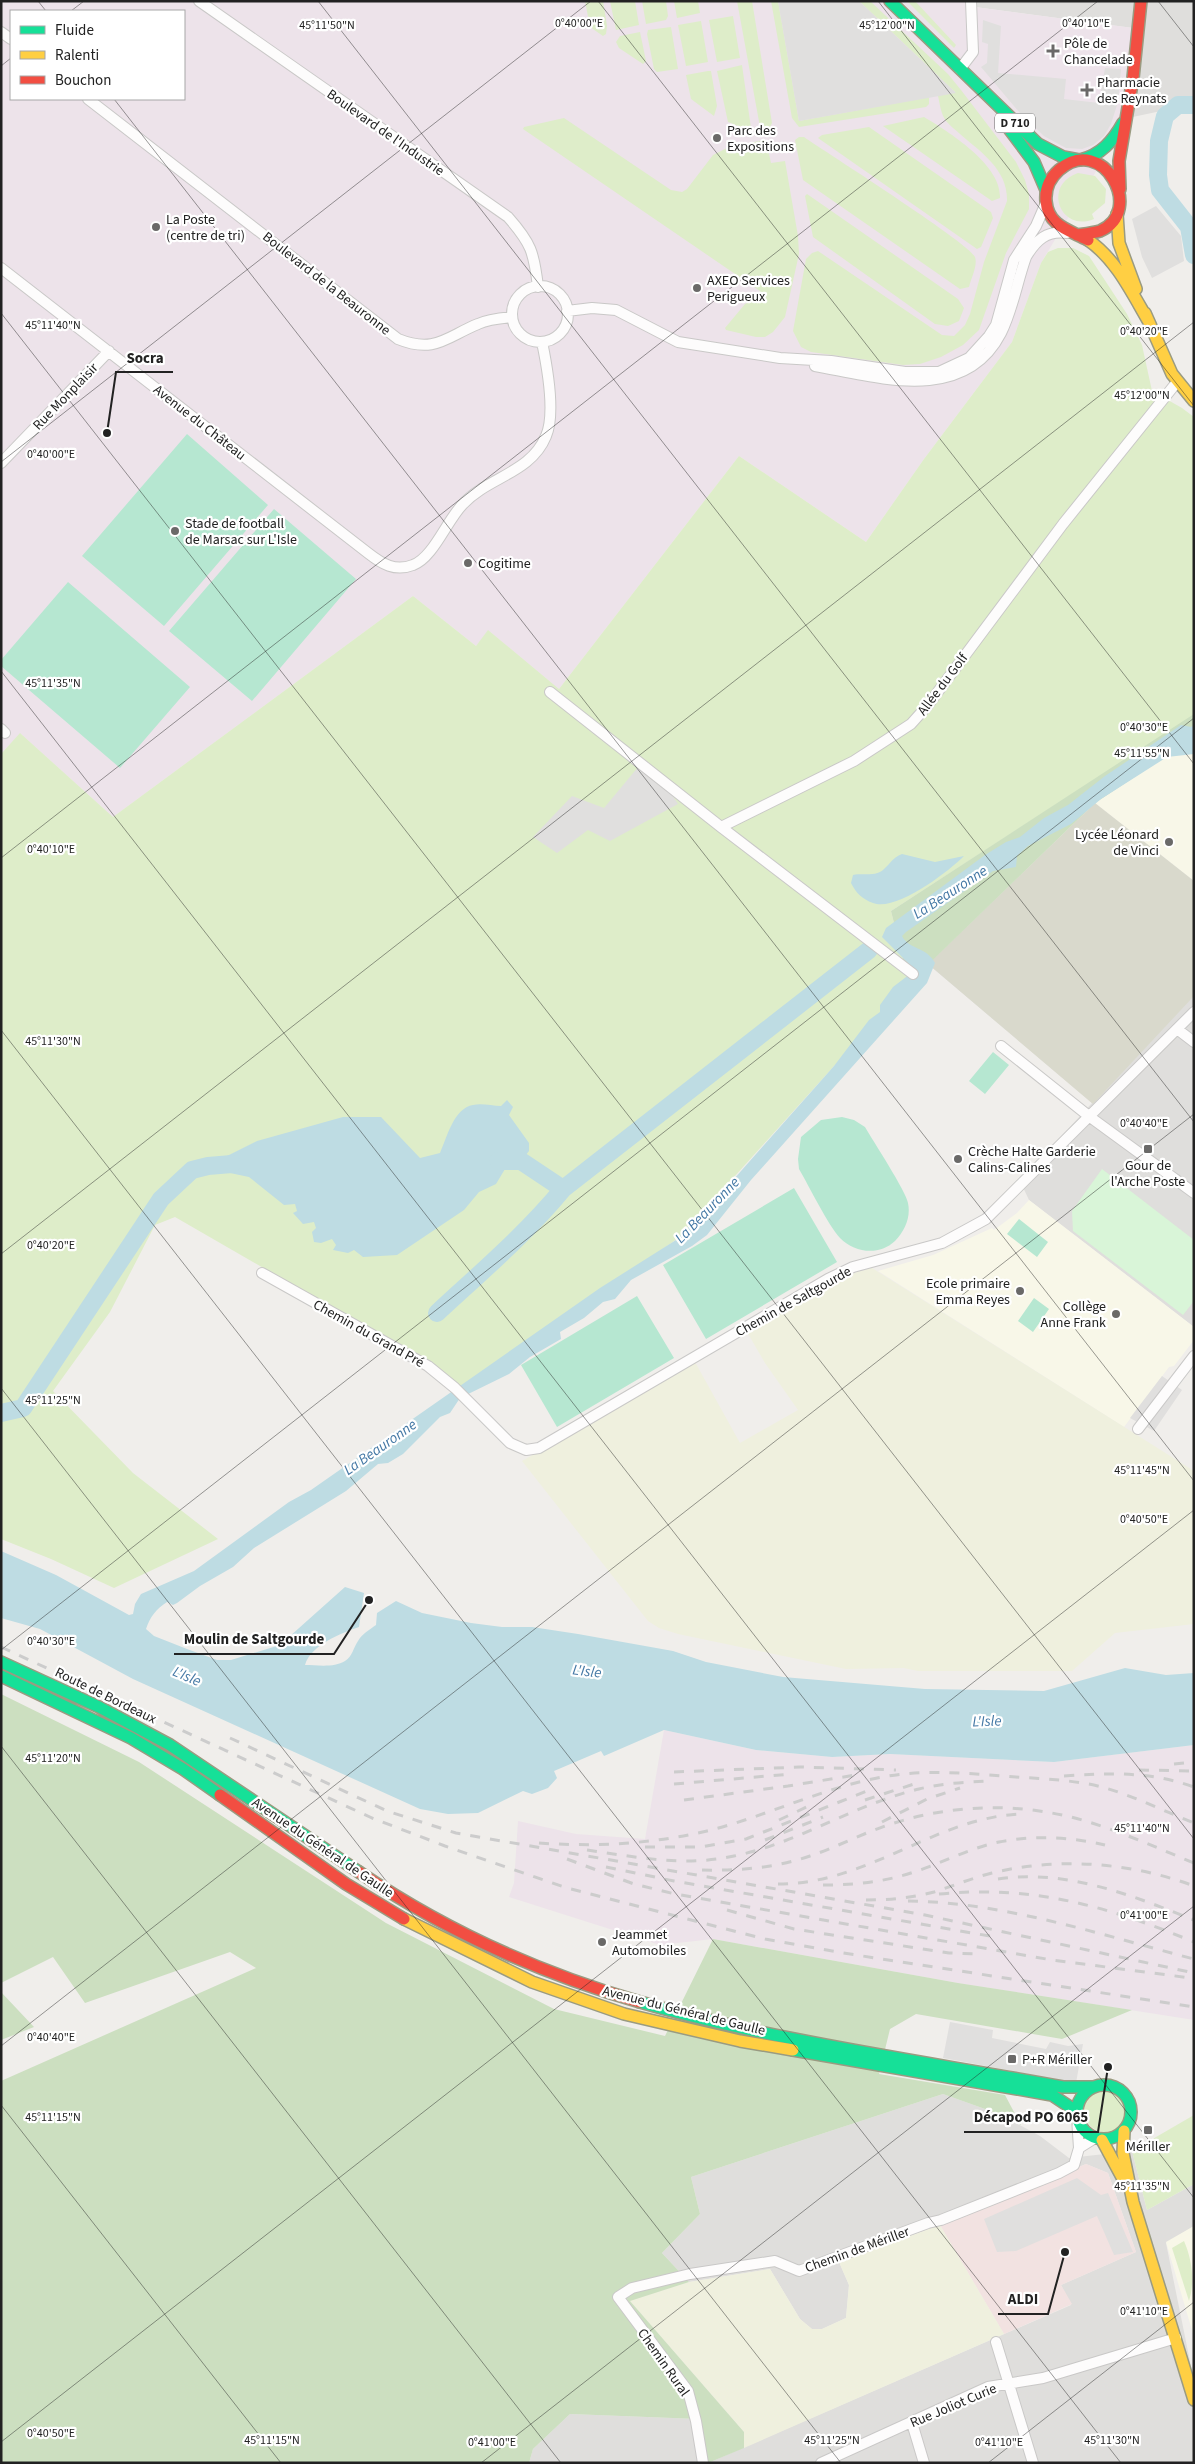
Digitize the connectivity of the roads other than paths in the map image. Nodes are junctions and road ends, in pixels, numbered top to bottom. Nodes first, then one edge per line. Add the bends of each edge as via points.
1 (199, 1) edge
2 (890, 1) edge
3 (971, 1) edge
4 (1141, 1) edge
5 (960, 68) junction
6 (89, 100) edge
7 (1127, 114) junction
8 (1080, 160) junction
9 (1120, 189) junction
10 (1046, 190) junction
11 (1046, 202) junction
12 (1117, 214) junction
13 (1074, 234) junction
14 (1, 268) edge
15 (538, 287) junction
16 (568, 311) junction
17 (512, 317) junction
18 (1149, 322) junction
19 (542, 342) junction
20 (109, 352) junction
21 (780, 358) junction
22 (1177, 382) junction
23 (1194, 401) edge
24 (1, 463) edge
25 (550, 692) dead end
26 (721, 827) junction
27 (913, 974) dead end
28 (1194, 1012) edge
29 (1177, 1029) junction
30 (1194, 1042) edge
31 (1001, 1046) dead end
32 (1090, 1117) junction
33 (1194, 1193) edge
34 (262, 1273) dead end
35 (1194, 1356) edge
36 (455, 1388) joint
37 (1138, 1429) dead end
38 (1, 1662) edge
39 (1, 1676) edge
40 (195, 1760) joint
41 (184, 1769) joint
42 (1094, 2087) junction
43 (1077, 2118) junction
44 (1124, 2131) junction
45 (1098, 2139) junction
46 (1079, 2148) junction
47 (1134, 2202) junction
48 (618, 2297) joint
49 (1176, 2338) junction
50 (996, 2342) dead end
51 (1009, 2384) junction
52 (1194, 2400) edge
53 (912, 2423) junction
54 (702, 2463) edge
55 (821, 2463) edge
56 (924, 2463) edge
57 (1033, 2463) edge

1 - 15 street, Boulevard de l'Industrie via 508,217 527,238 535,258
2 - 5 main road, D 710
3 - 5 street via 973,52
4 - 7 main road
5 - 8 main road, D 710 via 1038,144 1063,157
5 - 10 main road, D 710 via 1029,154 1040,171
6 - 17 street, Boulevard de la Beauronne via 398,339 415,346 431,345 446,341 478,323
7 - 8 main road via 1109,144 1095,156
7 - 9 main road via 1119,161
8 - 9 main road via 1101,164 1113,175
8 - 10 main road via 1058,170
9 - 12 main road
10 - 11 main road
11 - 13 main road via 1054,222
11 - 21 street via 1036,226 1014,260 996,325 978,350 961,363 923,374 831,361
12 - 13 main road via 1101,231 1089,235
12 - 18 main road via 1118,241
13 - 18 main road via 1092,242 1102,252
13 - 21 street via 1054,232 1033,246 1026,257 1000,333 987,353 976,363 945,378 914,382
14 - 20 street, Avenue du Château
15 - 16 street via 561,296
15 - 17 street via 522,293 513,308
16 - 19 street via 567,320 558,335
16 - 21 street via 616,310 678,342
17 - 19 street via 519,333
18 - 22 main road
19 - 20 street, Avenue du Château via 550,418 540,450 513,472 473,495 424,558 402,568 392,567 368,553
20 - 24 street, Rue Monplaisir
22 - 23 main road
22 - 26 street, Allée du Golf via 1062,524 911,724 854,761
25 - 26 street
26 - 27 street
28 - 29 street, Chemin de Saltgourde
29 - 30 street
29 - 32 street, Chemin de Saltgourde
31 - 32 street
32 - 33 street
32 - 36 street, Chemin de Saltgourde via 986,1219 942,1243 853,1267 828,1279 539,1448 526,1450 510,1444
34 - 36 street, Chemin du Grand Pré via 428,1366
35 - 37 street
38 - 40 main road, Route de Bordeaux via 141,1727
39 - 41 main road, Route de Bordeaux via 131,1738
40 - 42 main road, Avenue du Général de Gaulle via 408,1906 481,1944 577,1982 659,2008 785,2036 1063,2087
41 - 43 main road, Avenue du Général de Gaulle via 346,1884 432,1934 532,1982 624,2014 740,2041 1052,2095 1065,2102
42 - 43 main road via 1080,2099
42 - 44 main road, Avenue du Général de Gaulle via 1112,2086 1128,2099 1131,2113
43 - 45 main road, Avenue du Général de Gaulle via 1087,2134
43 - 46 street
44 - 45 main road via 1112,2139
44 - 47 main road, Avenue du Général de Gaulle via 1123,2153
45 - 46 street
45 - 47 main road, Avenue du Général de Gaulle via 1113,2157
46 - 48 street, Chemin de Mériller via 1074,2165 1064,2170 941,2220 799,2270 775,2261 690,2274 632,2288
47 - 49 main road, Avenue du Général de Gaulle
48 - 54 street, Chemin Rural via 688,2392
49 - 51 street, Rue Joliot Curie via 1043,2378
49 - 52 main road, Avenue du Général de Gaulle
50 - 51 street
51 - 53 street, Rue Joliot Curie via 988,2387
51 - 57 street
53 - 55 street, Rue Joliot Curie
53 - 56 street

